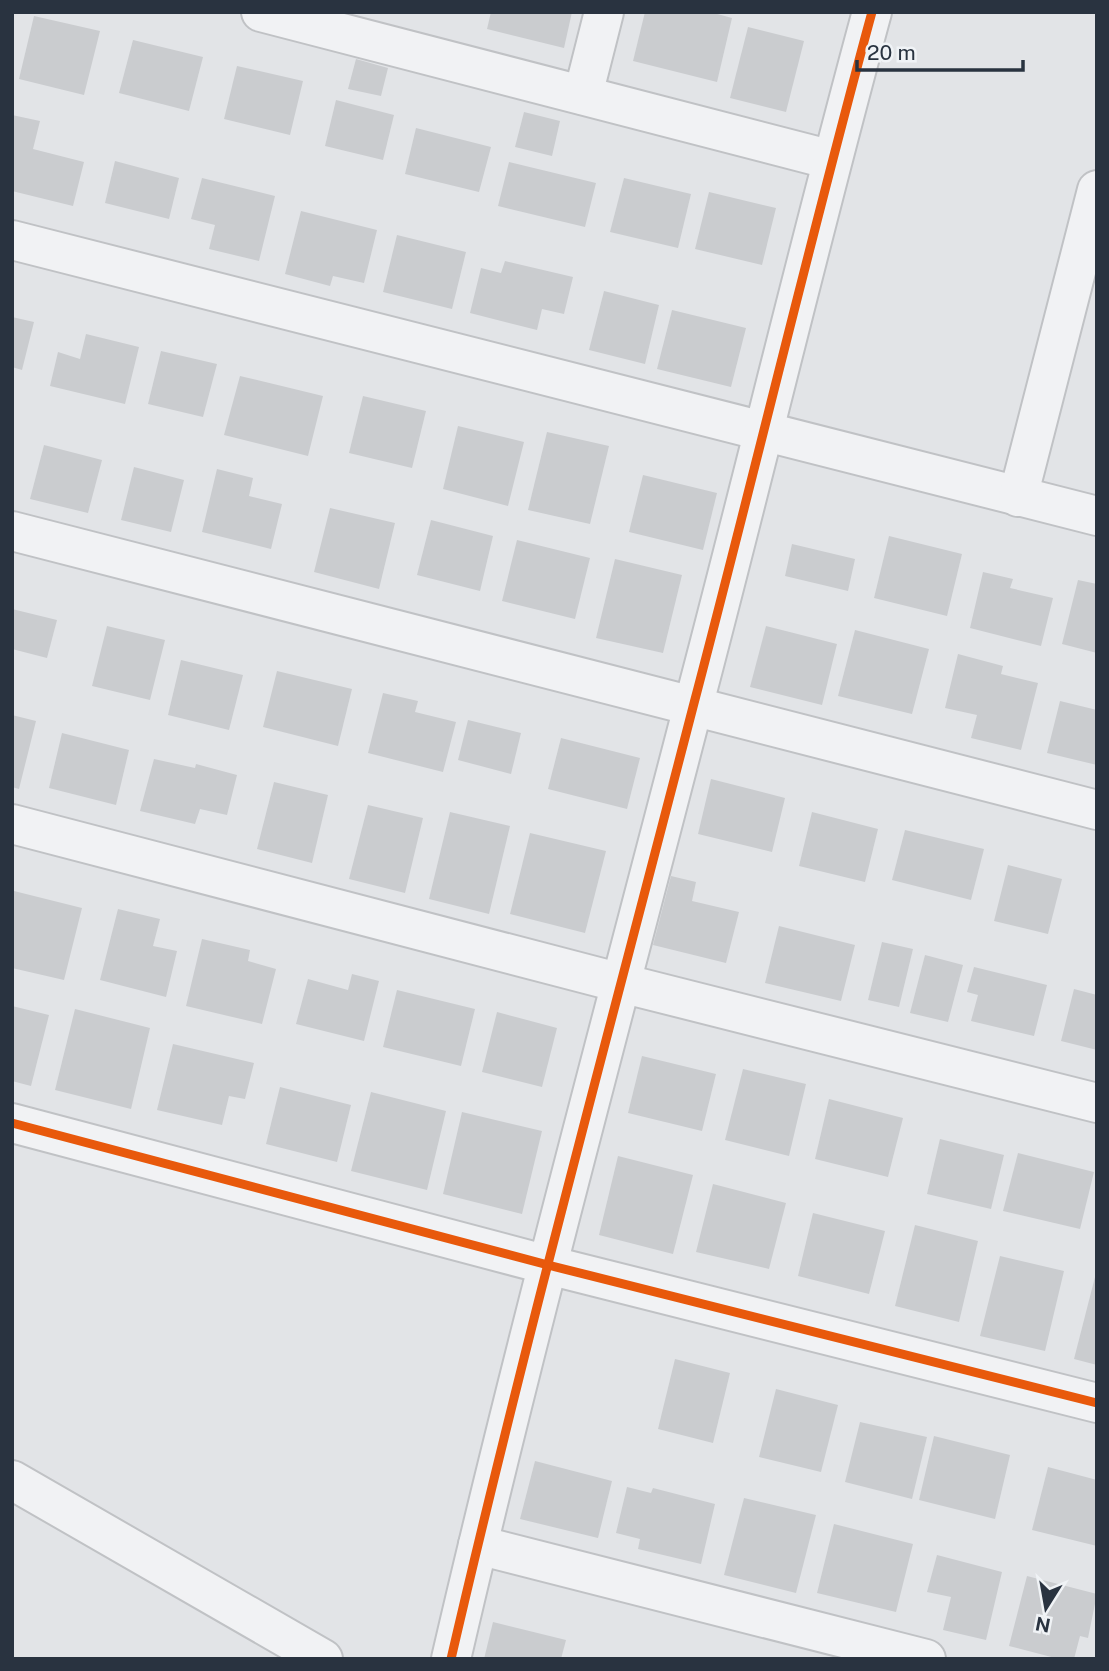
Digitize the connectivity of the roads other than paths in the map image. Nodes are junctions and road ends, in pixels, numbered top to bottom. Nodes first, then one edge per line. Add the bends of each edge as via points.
1 (261, 12) edge
2 (604, 12) edge
3 (872, 12) edge
4 (583, 95) junction
5 (832, 160) junction
6 (1097, 190) edge
7 (12, 240) edge
8 (765, 432) junction
9 (1017, 497) junction
10 (1097, 516) edge
11 (12, 531) edge
12 (693, 707) junction
13 (1097, 810) edge
14 (12, 824) edge
15 (621, 983) junction
16 (1097, 1103) edge
17 (12, 1123) edge
18 (548, 1265) junction
19 (1097, 1403) edge
20 (12, 1480) edge
21 (478, 1545) junction
22 (323, 1659) edge
23 (451, 1659) edge
24 (926, 1659) edge

1 - 4 street
2 - 4 street
3 - 5 street
4 - 5 street
5 - 8 street
6 - 9 street
7 - 8 street
8 - 9 street
8 - 12 street
9 - 10 street
11 - 12 street
12 - 13 street
12 - 15 street
14 - 15 street
15 - 16 street
15 - 18 street
17 - 18 street
18 - 19 street
18 - 21 street
20 - 22 street
21 - 23 street
21 - 24 street

